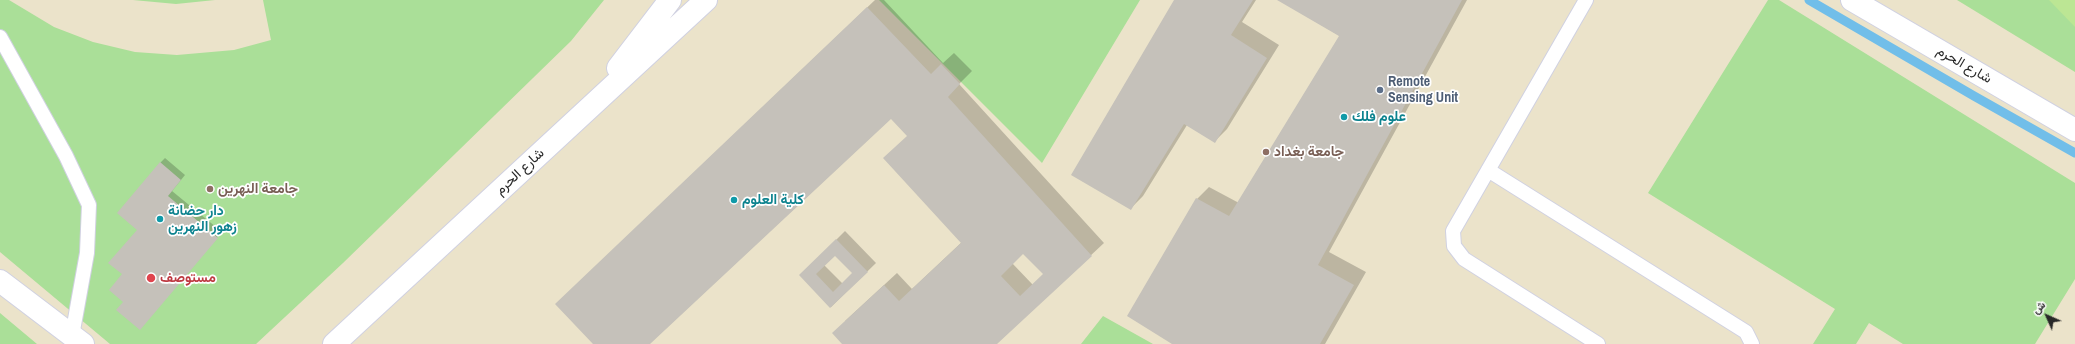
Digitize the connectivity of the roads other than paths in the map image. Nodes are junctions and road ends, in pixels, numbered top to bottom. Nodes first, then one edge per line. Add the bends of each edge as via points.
1 (670, 0) edge
2 (706, 0) edge
3 (1586, 0) edge
4 (1852, 0) edge
5 (0, 37) edge
6 (579, 118) junction
7 (2075, 130) edge
8 (1488, 170) junction
9 (0, 281) edge
10 (78, 340) edge
11 (334, 344) edge
12 (1598, 344) edge
13 (1752, 344) edge

1 - 6 street
2 - 6 street, شارع الحرم
3 - 8 lane
4 - 7 street, شارع الحرم
5 - 10 lane via 66,156 89,206
6 - 11 street, شارع الحرم
8 - 12 lane via 1453,232 1454,246 1464,259
8 - 13 lane via 1746,332
9 - 10 street

